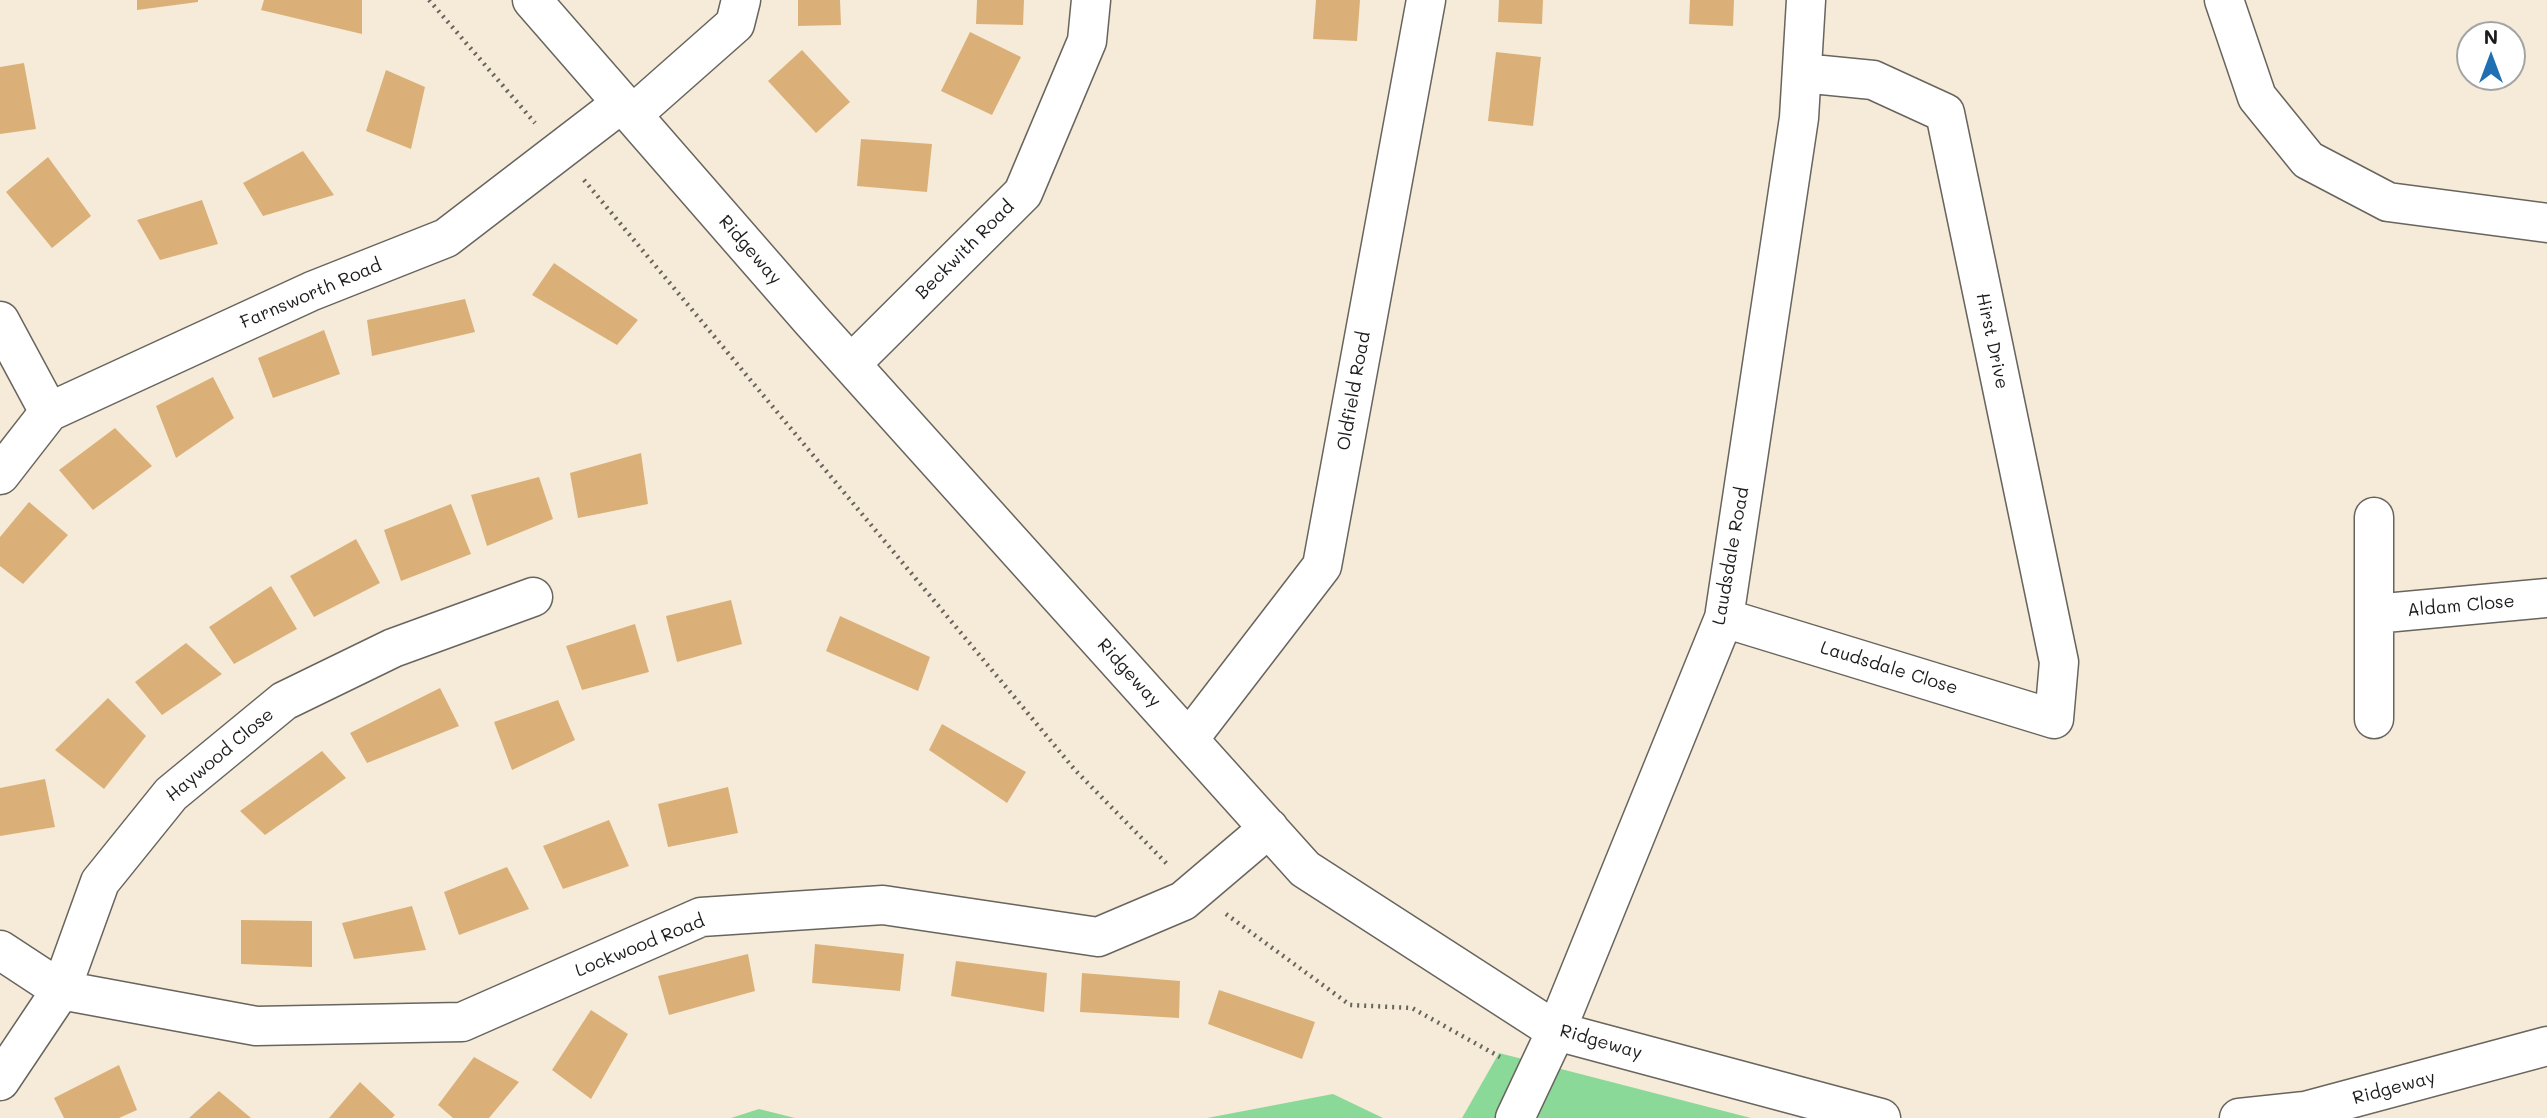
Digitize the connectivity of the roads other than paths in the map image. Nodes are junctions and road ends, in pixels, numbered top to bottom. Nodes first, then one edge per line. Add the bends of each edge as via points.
1 (532, 0) edge
2 (741, 0) edge
3 (1091, 0) edge
4 (1426, 0) edge
5 (1806, 0) edge
6 (2224, 0) edge
7 (1802, 73) junction
8 (627, 109) junction
9 (2547, 223) edge
10 (0, 321) edge
11 (851, 364) junction
12 (49, 412) junction
13 (0, 475) edge
14 (2374, 517) dead end
15 (533, 597) dead end
16 (2547, 598) edge
17 (2374, 614) junction
18 (1724, 618) junction
19 (2054, 719) joint
20 (2374, 719) dead end
21 (1189, 739) junction
22 (1269, 828) junction
23 (0, 950) edge
24 (61, 990) junction
25 (1556, 1031) junction
26 (2547, 1046) edge
27 (0, 1081) edge
28 (1516, 1118) edge
29 (1881, 1118) edge
30 (2238, 1118) edge

1 - 8 street, Ridgeway
2 - 8 street, Farnsworth Road via 735,24
3 - 11 street, Beckwith Road via 1087,41 1023,194
4 - 21 street, Oldfield Road via 1322,566
5 - 7 street, Laudsdale Road
6 - 9 street via 2257,97 2308,160 2388,202
7 - 18 street, Laudsdale Road
7 - 19 street, Hirst Drive via 1872,80 1945,113 2059,662
8 - 11 street, Ridgeway
8 - 12 street, Farnsworth Road via 560,151 446,238 313,291
10 - 12 street
11 - 21 street, Ridgeway
12 - 13 street, Farnsworth Road
14 - 17 street
15 - 24 street, Haywood Close via 393,648 284,701 171,794 100,881
16 - 17 street, Aldam Close
17 - 20 street
18 - 19 street, Laudsdale Close
18 - 25 street, Laudsdale Road
21 - 22 street, Ridgeway
22 - 24 street, Lockwood Road via 1182,901 1098,937 883,905 701,917 462,1022 256,1026
22 - 25 street, Ridgeway via 1305,869
23 - 24 street, Lockwood Road
24 - 27 street, Haywood Close
25 - 28 street, Laudsdale Road
25 - 29 street, Ridgeway
26 - 30 street, Ridgeway via 2305,1111

